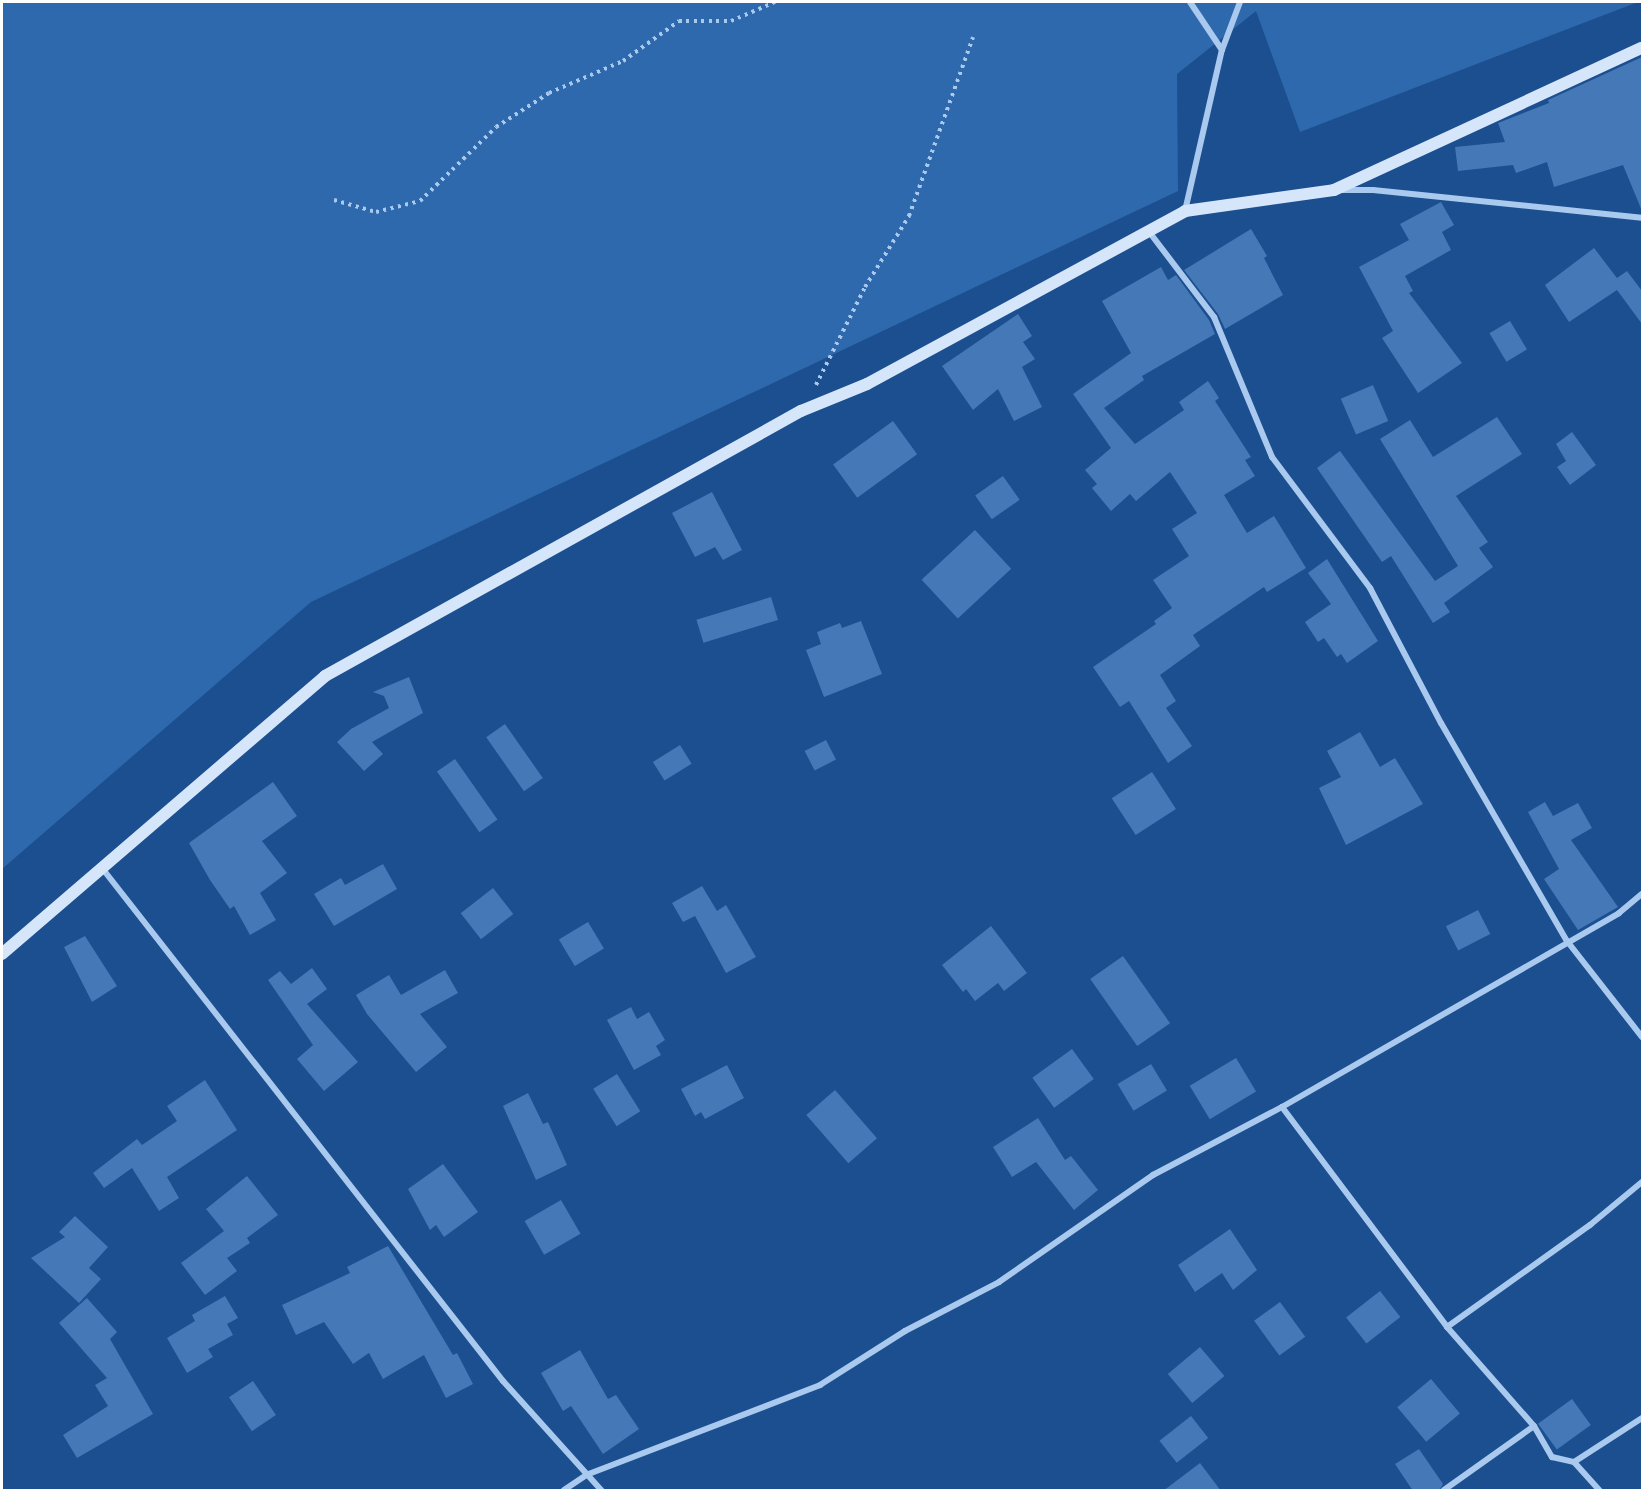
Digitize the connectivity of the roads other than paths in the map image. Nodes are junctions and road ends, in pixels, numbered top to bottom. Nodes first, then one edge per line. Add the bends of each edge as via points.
1 (1190, 2) edge
2 (1240, 2) edge
3 (1642, 48) edge
4 (1222, 50) junction
5 (1334, 190) junction
6 (1185, 211) junction
7 (1642, 218) edge
8 (1150, 233) junction
9 (102, 868) junction
10 (1642, 894) edge
11 (1568, 941) junction
12 (2, 954) edge
13 (1642, 1037) edge
14 (1282, 1107) junction
15 (1642, 1182) edge
16 (1447, 1327) junction
17 (1642, 1418) edge
18 (1534, 1426) junction
19 (1574, 1462) junction
20 (586, 1475) junction
21 (564, 1491) edge
22 (601, 1491) edge
23 (1444, 1491) edge
24 (1599, 1491) edge

1 - 4 street
2 - 4 street
3 - 5 street
4 - 6 street
5 - 6 street
5 - 7 street via 1373,190
6 - 8 street
8 - 9 street via 867,384 801,411 325,676
8 - 11 street via 1214,317 1272,457 1370,588 1442,723
9 - 12 street
9 - 20 street via 503,1381
10 - 11 street via 1619,913
11 - 13 street
11 - 14 street
14 - 16 street
14 - 20 street via 1153,1175 999,1282 905,1331 820,1385
15 - 16 street via 1590,1226
16 - 18 street
17 - 19 street
18 - 19 street via 1552,1457
18 - 23 street
19 - 24 street
20 - 21 street
20 - 22 street

